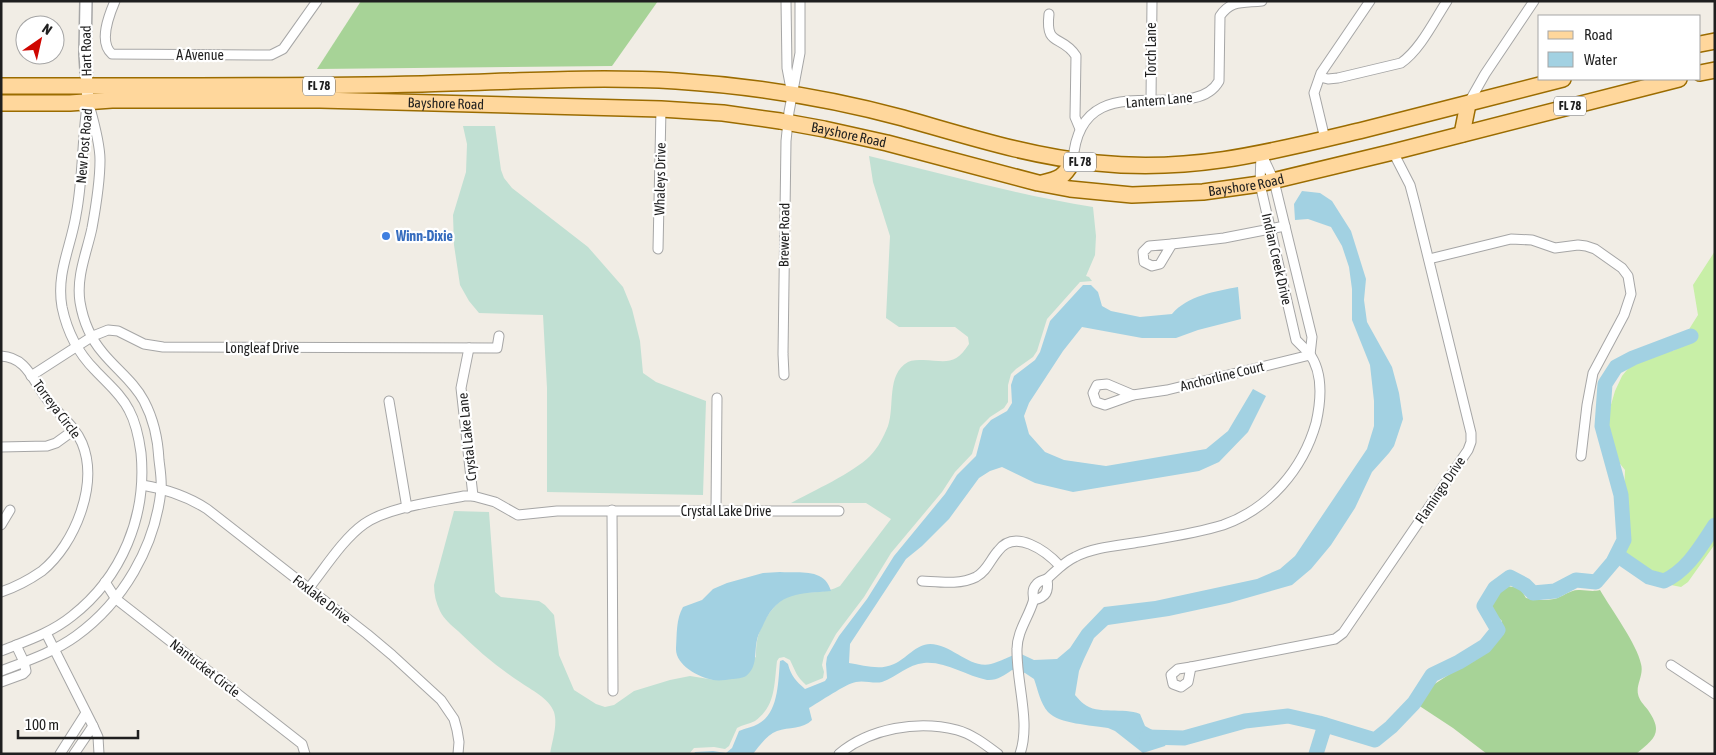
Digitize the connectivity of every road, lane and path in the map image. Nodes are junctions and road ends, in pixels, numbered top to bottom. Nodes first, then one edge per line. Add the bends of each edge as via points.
1 (86, 1) edge
2 (115, 1) edge
3 (317, 1) edge
4 (786, 1) edge
5 (800, 1) edge
6 (1152, 1) edge
7 (1262, 1) edge
8 (1370, 1) edge
9 (1447, 1) edge
10 (1534, 1) edge
11 (1049, 14) dead end
12 (1715, 41) edge
13 (1701, 44) edge
14 (1715, 70) edge
15 (1701, 74) edge
16 (1320, 77) junction
17 (1559, 80) edge
18 (1675, 80) edge
19 (452, 83) junction
20 (1, 86) edge
21 (87, 94) junction
22 (792, 94) junction
23 (1151, 100) junction
24 (1, 103) edge
25 (452, 104) junction
26 (1468, 104) junction
27 (661, 109) junction
28 (788, 122) junction
29 (1080, 129) junction
30 (1462, 134) junction
31 (1325, 139) junction
32 (1393, 152) junction
33 (1261, 154) junction
34 (1073, 161) junction
35 (1267, 182) junction
36 (1038, 183) junction
37 (1285, 226) junction
38 (1270, 228) junction
39 (1172, 244) dead end
40 (658, 249) dead end
41 (1429, 259) junction
42 (61, 299) junction
43 (80, 300) junction
44 (93, 336) junction
45 (499, 336) dead end
46 (77, 346) junction
47 (469, 348) junction
48 (1310, 354) junction
49 (1, 356) edge
50 (784, 375) dead end
51 (31, 376) junction
52 (1133, 396) dead end
53 (717, 398) dead end
54 (390, 401) dead end
55 (74, 430) junction
56 (1, 447) edge
57 (1582, 456) dead end
58 (142, 486) junction
59 (161, 488) junction
60 (473, 496) junction
61 (407, 508) junction
62 (10, 510) dead end
63 (612, 510) junction
64 (716, 510) junction
65 (839, 511) dead end
66 (1, 525) edge
67 (1060, 566) junction
68 (1046, 579) junction
69 (922, 581) dead end
70 (105, 582) junction
71 (309, 588) junction
72 (1, 592) edge
73 (116, 599) junction
74 (1034, 600) junction
75 (46, 633) junction
76 (16, 645) junction
77 (55, 649) junction
78 (1, 651) edge
79 (24, 662) junction
80 (1671, 665) dead end
81 (1192, 667) dead end
82 (1, 671) edge
83 (1, 682) edge
84 (613, 691) dead end
85 (1715, 694) edge
86 (86, 713) junction
87 (93, 726) junction
88 (60, 754) edge
89 (74, 754) edge
90 (99, 754) edge
91 (305, 754) edge
92 (458, 754) edge
93 (839, 754) edge
94 (998, 754) edge
95 (1020, 754) edge

1 - 21 street, Hart Road
2 - 3 street, A Avenue via 106,30 108,50 112,54 251,55 271,55 283,50
4 - 22 street via 787,68
5 - 22 street, Brewer Road via 800,53
6 - 23 street, Torch Lane
7 - 23 street, Lantern Lane via 1233,1 1220,16 1220,73 1215,89 1188,98
8 - 16 street
9 - 16 street via 1409,58 1401,63 1338,78
10 - 26 street
11 - 29 street via 1048,29 1052,37 1071,48 1076,56 1075,118
12 - 13 main road
14 - 15 main road
16 - 31 street via 1314,93
17 - 26 main road, Bayshore Road / FL 78
18 - 30 main road, Bayshore Road / FL 78
19 - 21 main road, Bayshore Road / FL 78
19 - 22 main road, Bayshore Road / FL 78 via 639,80 741,86
19 - 25 main road
20 - 21 main road, Bayshore Road / FL 78
21 - 24 main road, Bayshore Road / FL 78 via 70,103
21 - 25 main road, Bayshore Road / FL 78
21 - 42 street, New Post Road via 77,214 63,264
21 - 43 street, New Post Road via 100,159 92,226 80,278
22 - 28 street, Brewer Road
22 - 34 main road, Bayshore Road / FL 78 via 870,110
23 - 29 street, Lantern Lane via 1101,107
25 - 27 main road, Bayshore Road / FL 78
26 - 30 main road
26 - 31 main road, Bayshore Road / FL 78
27 - 28 main road, Bayshore Road / FL 78
27 - 40 street, Whaleys Drive
28 - 36 main road, Bayshore Road / FL 78 via 886,143
28 - 50 street, Brewer Road
29 - 34 street, Lantern Lane
30 - 32 main road, Bayshore Road / FL 78
31 - 33 main road, Bayshore Road / FL 78
32 - 35 main road, Bayshore Road / FL 78
32 - 41 street, Flamingo Drive via 1410,185
33 - 34 main road, Bayshore Road / FL 78 via 1175,166
33 - 35 street, Indian Creek Drive
33 - 35 street, Indian Creek Drive
34 - 36 main road via 1058,180
35 - 36 main road, Bayshore Road / FL 78 via 1203,192 1132,195
35 - 37 street, Indian Creek Drive
35 - 38 street, Indian Creek Drive
37 - 38 street
37 - 48 street, Indian Creek Drive via 1312,337
38 - 39 street
38 - 48 street, Indian Creek Drive via 1296,340
41 - 57 street via 1511,239 1532,240 1555,248 1586,246 1622,268 1628,276 1631,294 1612,340 1593,373
41 - 81 street, Flamingo Drive via 1471,432 1468,450 1343,633 1335,639
42 - 43 street
42 - 46 street, New Post Road
43 - 44 street, New Post Road via 86,324
44 - 46 street, Longleaf Drive
44 - 47 street, Longleaf Drive via 108,330 118,331 144,344 163,347
44 - 59 street, New Post Road via 104,354 133,384 146,406 157,440
45 - 47 street, Longleaf Drive via 497,348
46 - 51 street, Longleaf Drive
46 - 58 street, New Post Road via 130,411 140,445
47 - 60 street, Crystal Lake Lane via 461,388
48 - 52 street, Anchorline Court
48 - 67 street, Indian Creek Drive via 1320,376 1319,405 1313,432 1297,466 1266,500 1224,524 1092,550
49 - 51 street, Torreya Circle via 10,356 20,362
51 - 55 street, Torreya Circle via 48,402
53 - 64 street
54 - 61 street
55 - 56 street via 47,446
55 - 72 street, Torreya Circle via 86,454 87,475 85,498 75,527 59,553 42,570
58 - 59 street, Foxlake Drive
58 - 70 street, New Post Road via 131,535 122,557
59 - 71 street, Foxlake Drive via 207,509
59 - 73 street, New Post Road via 146,548
60 - 61 street, Crystal Lake Drive
60 - 63 street, Crystal Lake Drive via 495,502 518,515
61 - 71 street, Crystal Lake Drive via 381,515 358,528
62 - 66 street
63 - 64 street, Crystal Lake Drive
63 - 84 street
64 - 65 street, Crystal Lake Drive
67 - 68 street, Indian Creek Drive
67 - 69 street via 1039,548 1014,540 1005,544 988,567 973,578 956,582
68 - 74 street, Indian Creek Drive via 1034,586
68 - 74 street via 1046,593
70 - 73 street, Nantucket Circle
70 - 75 street, New Post Road via 77,612
71 - 92 street, Foxlake Drive via 392,655 441,700 454,719
73 - 77 street, New Post Road via 86,629
73 - 91 street, Nantucket Circle via 302,744
74 - 95 street via 1018,639 1024,735
75 - 76 street, New Post Road
75 - 77 street
76 - 78 street, New Post Road
76 - 79 street
77 - 79 street, New Post Road
77 - 86 street
79 - 82 street, New Post Road
79 - 83 street via 26,670 23,674
80 - 85 street
86 - 87 street
86 - 88 street
87 - 89 street
87 - 90 street via 98,737
93 - 94 street via 866,736 912,726 958,730

